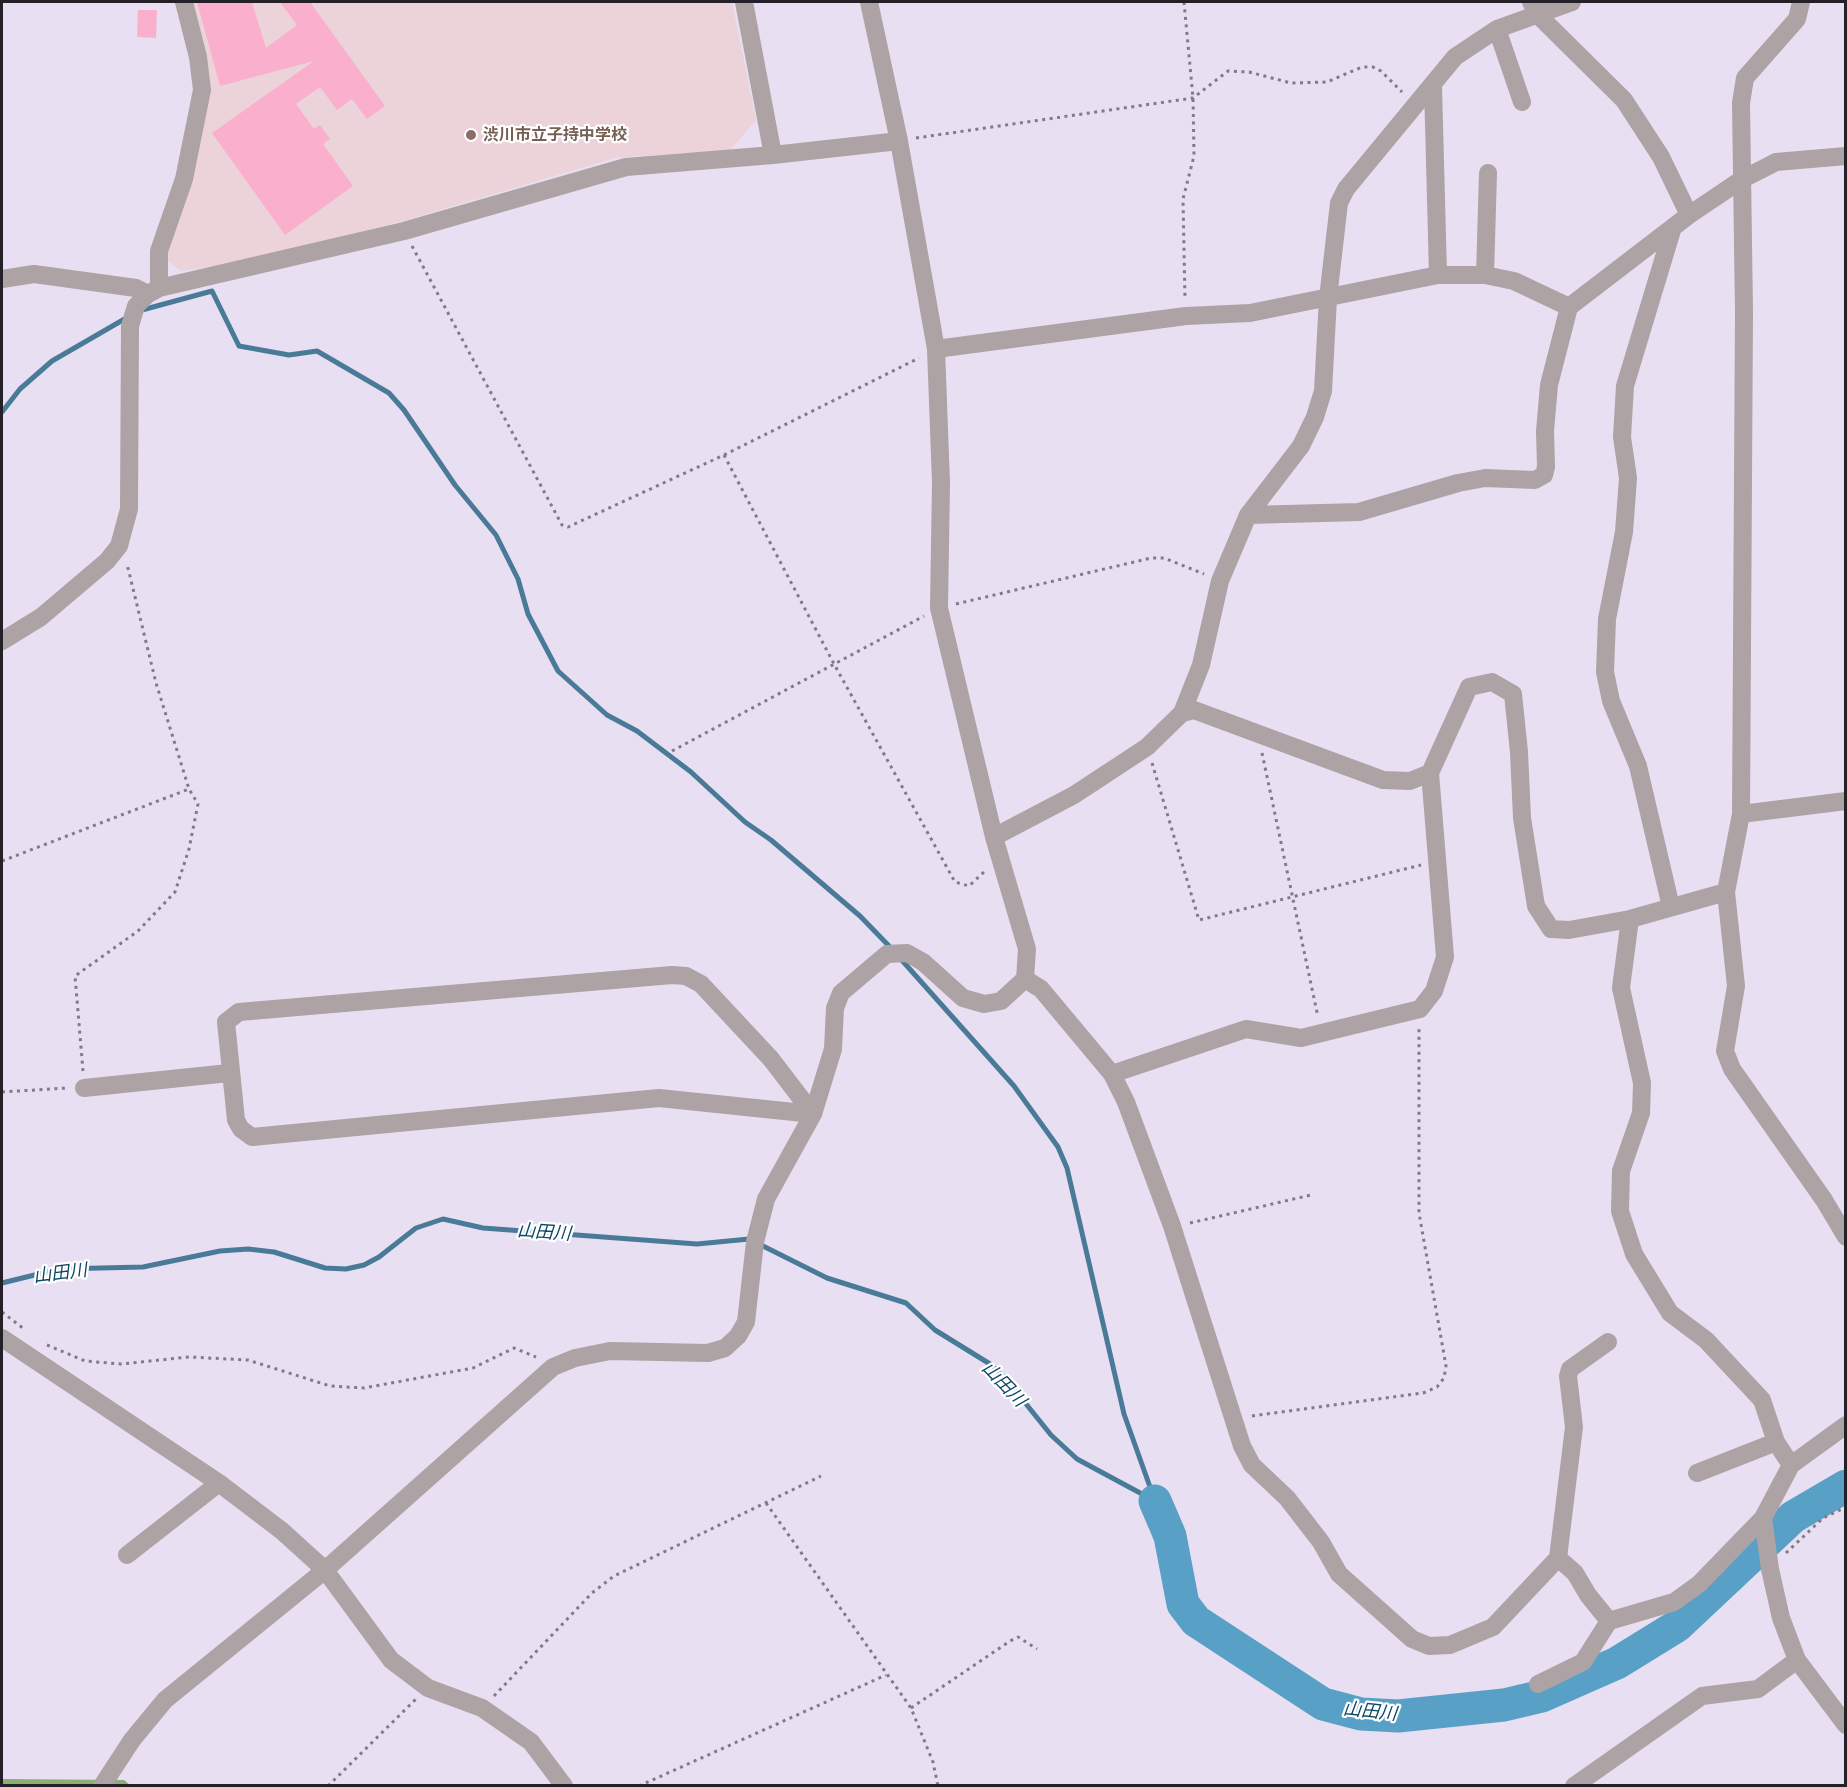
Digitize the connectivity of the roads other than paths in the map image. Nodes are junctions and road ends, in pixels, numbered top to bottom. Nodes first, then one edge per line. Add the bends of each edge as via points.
1 (183, 2) edge
2 (744, 2) edge
3 (869, 2) edge
4 (1572, 2) edge
5 (1801, 2) edge
6 (1534, 8) edge
7 (1497, 29) junction
8 (1433, 86) junction
9 (1522, 102) dead end
10 (899, 141) junction
11 (773, 155) junction
12 (1845, 156) edge
13 (1488, 173) dead end
14 (1741, 180) junction
15 (1689, 215) junction
16 (1673, 226) junction
17 (1438, 275) junction
18 (1485, 275) junction
19 (2, 279) edge
20 (148, 296) junction
21 (1328, 298) junction
22 (1569, 307) junction
23 (936, 349) junction
24 (1248, 515) junction
25 (2, 641) edge
26 (1182, 713) junction
27 (1430, 772) junction
28 (1845, 801) edge
29 (1740, 814) junction
30 (994, 837) junction
31 (1726, 892) junction
32 (1671, 907) junction
33 (1630, 919) junction
34 (1025, 979) junction
35 (229, 1073) junction
36 (1112, 1074) junction
37 (84, 1088) road end
38 (813, 1113) junction
39 (1845, 1237) edge
40 (2, 1339) edge
41 (1608, 1342) dead end
42 (1845, 1425) edge
43 (1776, 1442) junction
44 (1791, 1465) junction
45 (1697, 1473) dead end
46 (219, 1483) junction
47 (1763, 1518) junction
48 (127, 1555) dead end
49 (1558, 1558) junction
50 (325, 1570) junction
51 (1609, 1621) junction
52 (1797, 1660) junction
53 (1538, 1684) dead end
54 (1843, 1717) edge
55 (102, 1785) edge
56 (564, 1785) edge
57 (1574, 1785) edge

1 - 20 street via 198,57 202,90 184,179
2 - 11 street
3 - 10 street
4 - 6 street
5 - 14 street via 1797,19 1745,78 1741,103
6 - 7 street
6 - 15 street via 1624,100 1661,157
7 - 8 street via 1455,57
7 - 9 street
8 - 17 street
8 - 21 street via 1346,189 1339,203
10 - 11 street
10 - 23 street
11 - 20 street via 626,167 404,231
12 - 14 street via 1776,162
13 - 18 street
14 - 15 street
14 - 29 street via 1744,312
15 - 16 street
16 - 22 street
16 - 32 street via 1625,386 1622,437 1628,478 1624,532 1606,619 1605,672 1611,701 1638,766
17 - 18 street
17 - 21 street
18 - 22 street via 1514,281
19 - 20 street via 34,274 136,288
20 - 25 street via 130,326 129,509 119,546 107,561 41,617
21 - 23 street via 1250,313 1185,316
21 - 24 street via 1323,391 1315,417 1301,446
22 - 24 street via 1549,385 1544,475 1535,480 1485,478 1458,483 1359,512
23 - 30 street via 941,483 939,608
24 - 26 street via 1220,581 1201,665
26 - 27 street via 1194,710 1383,780 1410,781
26 - 30 street via 1147,747 1074,795
27 - 33 street via 1469,687 1492,682 1514,694 1522,818 1536,906 1551,929 1569,930
27 - 36 street via 1445,957 1434,991 1420,1009 1300,1038 1246,1029
28 - 29 street
29 - 31 street
30 - 34 street via 1027,950
31 - 32 street
31 - 39 street via 1736,986 1725,1051 1732,1069 1824,1200
32 - 33 street
33 - 43 street via 1621,988 1642,1093 1641,1113 1621,1171 1620,1211 1634,1254 1670,1313 1706,1340 1762,1400
34 - 36 street via 1041,989
34 - 38 street via 1001,1001 984,1004 963,998 907,952 887,954 841,993 835,1008 833,1049
35 - 37 street
35 - 38 street via 236,1120 252,1137 658,1098
35 - 38 street via 226,1022 238,1012 672,975 686,976 702,984 771,1059
36 - 49 street via 1172,1226 1242,1446 1252,1465 1287,1498 1321,1542 1339,1574 1412,1639 1429,1646 1450,1645 1493,1627
38 - 50 street via 766,1199 756,1236 746,1322 738,1336 725,1348 708,1353 610,1352 575,1358 553,1367
40 - 46 street
41 - 49 street via 1570,1369 1568,1376 1575,1427
42 - 44 street
43 - 44 street
43 - 45 street
44 - 47 street
46 - 48 street
46 - 50 street
47 - 51 street via 1698,1584 1674,1602
47 - 52 street via 1781,1618
49 - 51 street via 1575,1573 1587,1596
50 - 55 street via 165,1700
50 - 56 street via 391,1660 428,1688 482,1708 531,1742
51 - 53 street via 1583,1662
52 - 54 street
52 - 57 street via 1758,1689 1702,1696

